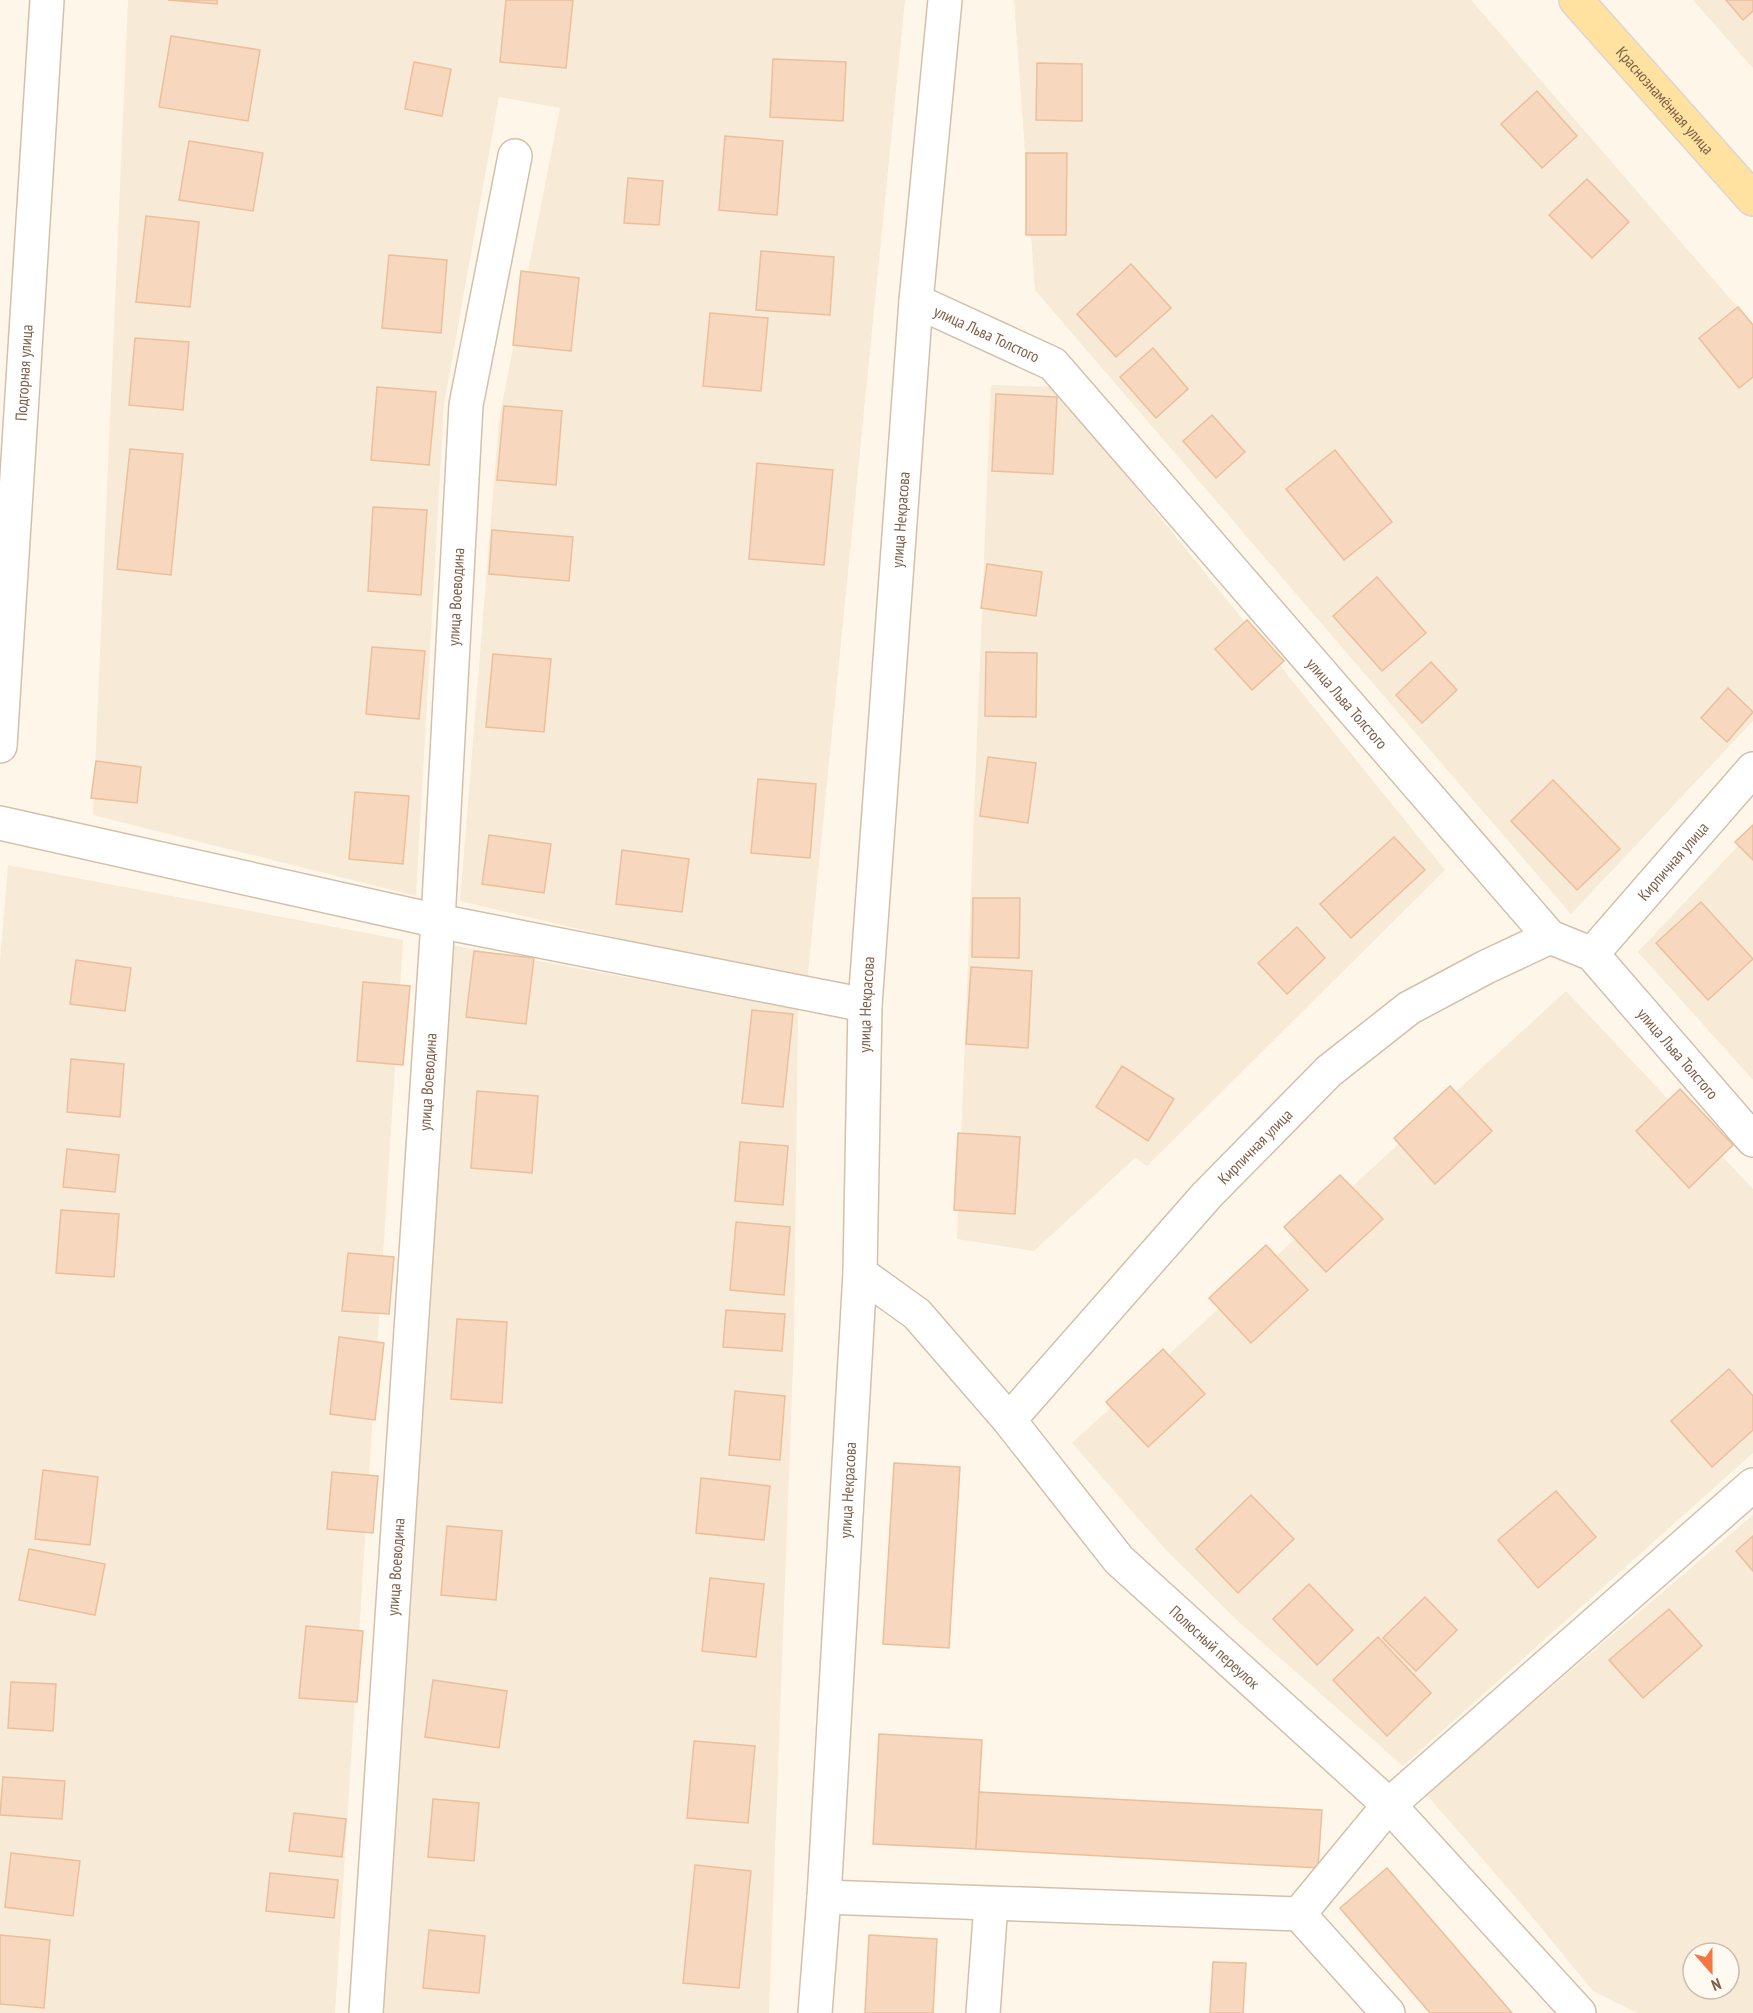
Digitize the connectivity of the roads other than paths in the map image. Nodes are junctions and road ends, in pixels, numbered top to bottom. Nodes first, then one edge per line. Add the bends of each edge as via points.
1 (47, 0) edge
2 (945, 0) edge
3 (1576, 0) edge
4 (515, 156) dead end
5 (1753, 199) edge
6 (916, 301) junction
7 (0, 746) edge
8 (1753, 769) edge
9 (0, 823) edge
10 (438, 921) junction
11 (1551, 937) junction
12 (1592, 954) junction
13 (865, 1005) junction
14 (1753, 1140) edge
15 (860, 1273) junction
16 (1009, 1420) junction
17 (1753, 1485) edge
18 (1389, 1805) junction
19 (824, 1897) junction
20 (991, 1904) junction
21 (1299, 1914) junction
22 (366, 2013) edge
23 (816, 2013) edge
24 (983, 2013) edge
25 (1388, 2013) edge
26 (1579, 2013) edge

1 - 7 street, Подгорная улица
2 - 6 street, улица Некрасова
3 - 5 main road, Краснознамённая улица
4 - 10 street, улица Воеводина via 466,405
6 - 11 street, улица Льва Толстого via 1053,364
6 - 13 street, улица Некрасова
8 - 12 street, Кирпичная улица
9 - 10 street
10 - 13 street
10 - 22 street, улица Воеводина
11 - 12 street, улица Льва Толстого
11 - 16 street, Кирпичная улица via 1409,1008 1329,1071 1207,1195
12 - 14 street, улица Льва Толстого
13 - 15 street, улица Некрасова
15 - 16 street, Полюсный переулок via 917,1314
15 - 19 street, улица Некрасова
16 - 18 street, Полюсный переулок via 1119,1560
17 - 18 street
18 - 21 street
18 - 26 street, Полюсный переулок
19 - 20 street
19 - 23 street, улица Некрасова
20 - 21 street
20 - 24 street
21 - 25 street

